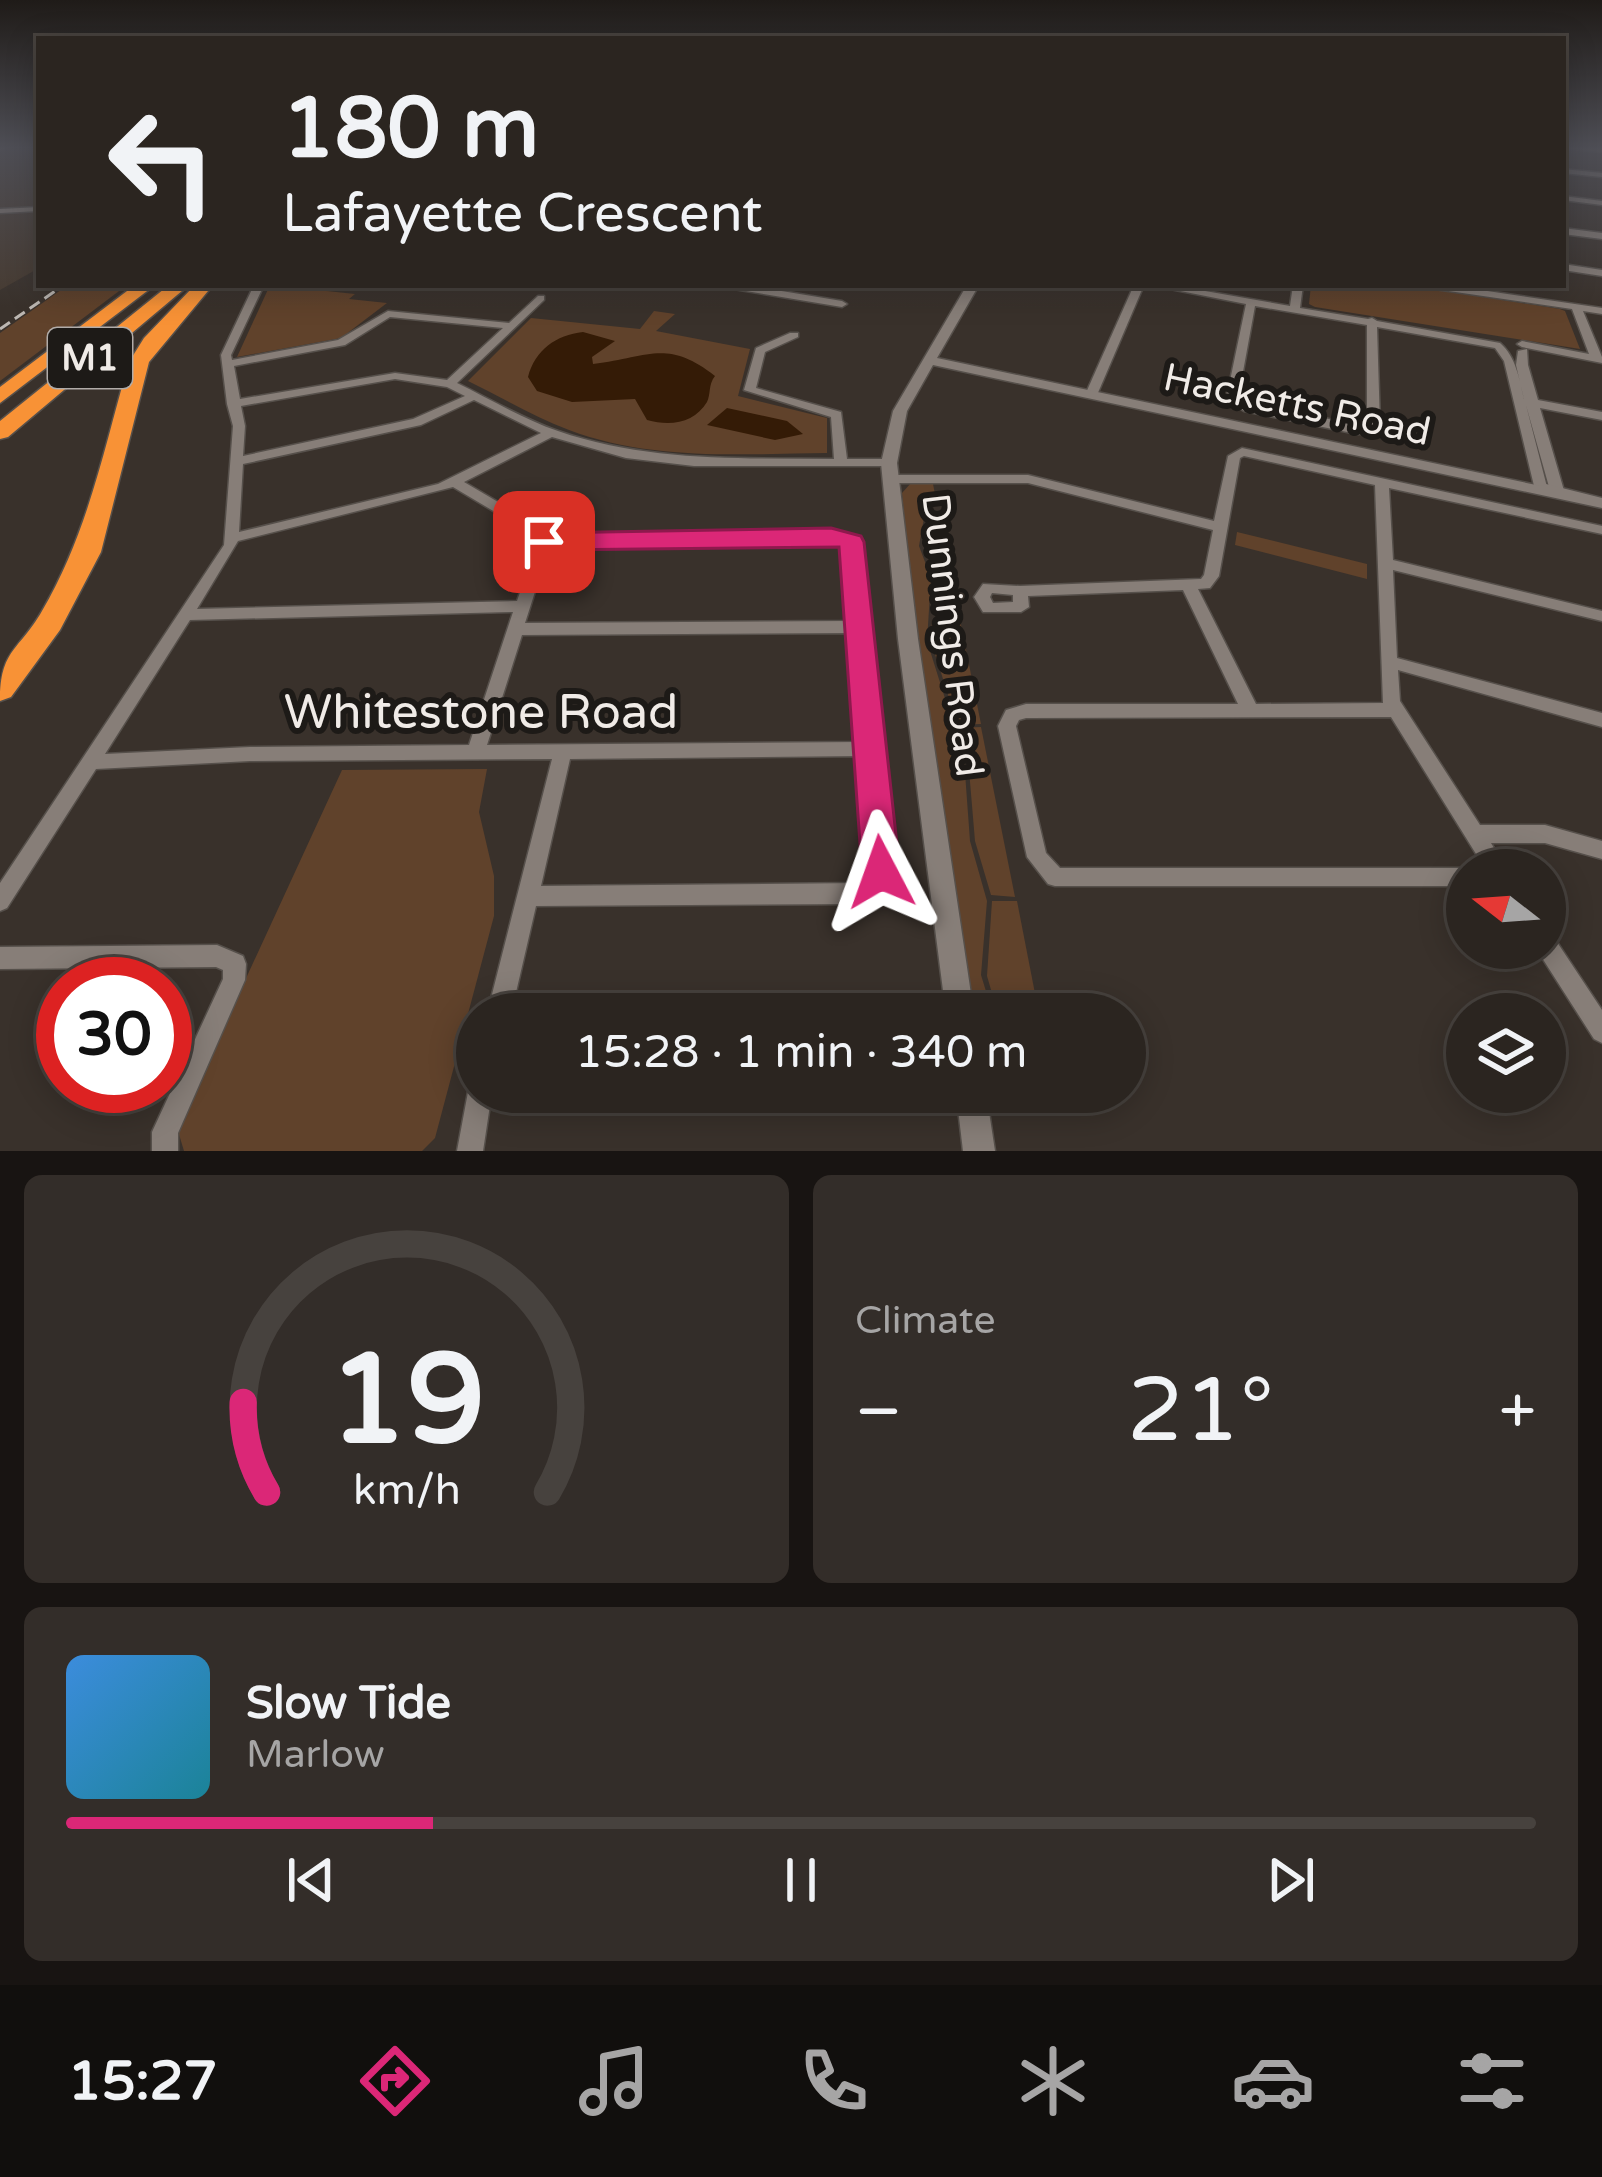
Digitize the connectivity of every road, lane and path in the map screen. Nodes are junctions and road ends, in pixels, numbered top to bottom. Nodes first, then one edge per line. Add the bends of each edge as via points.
1 (36, 208) edge
2 (0, 212) edge
3 (1566, 231) edge
4 (1602, 236) edge
5 (1566, 267) edge
6 (1602, 272) edge
7 (142, 288) edge
8 (176, 288) edge
9 (200, 288) edge
10 (258, 288) edge
11 (971, 288) edge
12 (1138, 288) edge
13 (1177, 288) edge
14 (1298, 288) edge
15 (1498, 289) edge
16 (786, 290) edge
17 (541, 298) dead end
18 (1251, 301) junction
19 (842, 304) dead end
20 (1576, 307) junction
21 (1295, 308) junction
22 (1602, 311) edge
23 (1372, 321) junction
24 (512, 326) junction
25 (794, 334) dead end
26 (1498, 344) junction
27 (1524, 348) junction
28 (927, 360) junction
29 (1599, 360) edge
30 (226, 364) junction
31 (451, 384) junction
32 (1091, 394) junction
33 (476, 395) junction
34 (0, 397) edge
35 (1525, 401) junction
36 (233, 404) junction
37 (1602, 416) edge
38 (0, 432) edge
39 (550, 433) junction
40 (238, 460) junction
41 (841, 460) junction
42 (890, 466) junction
43 (1382, 482) junction
44 (456, 483) junction
45 (1547, 491) junction
46 (1602, 503) edge
47 (1220, 527) junction
48 (1602, 530) edge
49 (233, 538) junction
50 (544, 542) junction
51 (1385, 563) junction
52 (1189, 587) junction
53 (1020, 591) dead end
54 (524, 606) junction
55 (187, 615) junction
56 (1602, 616) edge
57 (861, 627) junction
58 (516, 629) junction
59 (1388, 661) junction
60 (0, 689) edge
61 (1250, 710) junction
62 (1394, 710) junction
63 (1602, 720) edge
64 (872, 749) junction
65 (562, 751) junction
66 (476, 752) junction
67 (91, 762) junction
68 (1474, 834) junction
69 (1484, 849) edge
70 (1602, 850) edge
71 (1446, 877) edge
72 (528, 896) junction
73 (0, 901) edge
74 (0, 958) edge
75 (1561, 969) edge
76 (504, 993) edge
77 (957, 993) edge
78 (1602, 1031) edge
79 (476, 1113) edge
80 (973, 1113) edge
81 (165, 1151) edge
82 (470, 1151) edge
83 (979, 1151) edge

1 - 2 street
3 - 4 street
5 - 6 street
7 - 34 highway, M1
8 - 38 highway, M1
9 - 60 highway via 139,362 88,552
10 - 30 street
11 - 28 street, Dunnings Road
12 - 32 street
13 - 18 street
14 - 21 street
15 - 20 street
16 - 19 street
17 - 24 street
18 - 21 street
18 - 23 street via 1234,402 1360,431 1374,425
20 - 22 street
20 - 29 street
21 - 23 street
23 - 26 street
24 - 30 street via 388,314 341,343
24 - 31 street
25 - 41 street via 759,351 750,391 839,416
26 - 27 street
26 - 35 street
27 - 29 street
27 - 35 street
28 - 32 street, Hacketts Road
28 - 42 street, Dunnings Road via 900,411
30 - 36 street
31 - 33 street
31 - 36 street via 375,376
32 - 45 street, Hacketts Road
33 - 39 street
33 - 40 street via 411,424
35 - 37 street
35 - 45 street
36 - 40 street
39 - 41 street via 662,460
39 - 44 street
40 - 49 street
41 - 42 street
42 - 47 street via 1028,479
42 - 77 street, Dunnings Road
43 - 47 street via 1240,452
43 - 48 street
43 - 51 street
44 - 49 street
44 - 50 street
45 - 46 street, Hacketts Road
47 - 52 street via 1210,580
49 - 55 street
50 - 54 street
50 - 57 street via 844,538 854,550
51 - 56 street
51 - 59 street
52 - 53 street
52 - 61 street
54 - 55 street
54 - 58 street
55 - 67 street
57 - 58 street
57 - 64 street
58 - 66 street
59 - 62 street
59 - 63 street
61 - 62 street
61 - 71 street via 1012,715 1008,733 1042,868 1074,880
62 - 68 street
64 - 65 street, Whitestone Road
64 - 72 street via 881,875 868,892
65 - 66 street, Whitestone Road
65 - 72 street
66 - 67 street, Whitestone Road
67 - 73 street
68 - 69 street
68 - 70 street via 1545,835
72 - 76 street
74 - 81 street via 217,956 235,964 165,1132
75 - 78 street
79 - 82 street
80 - 83 street

